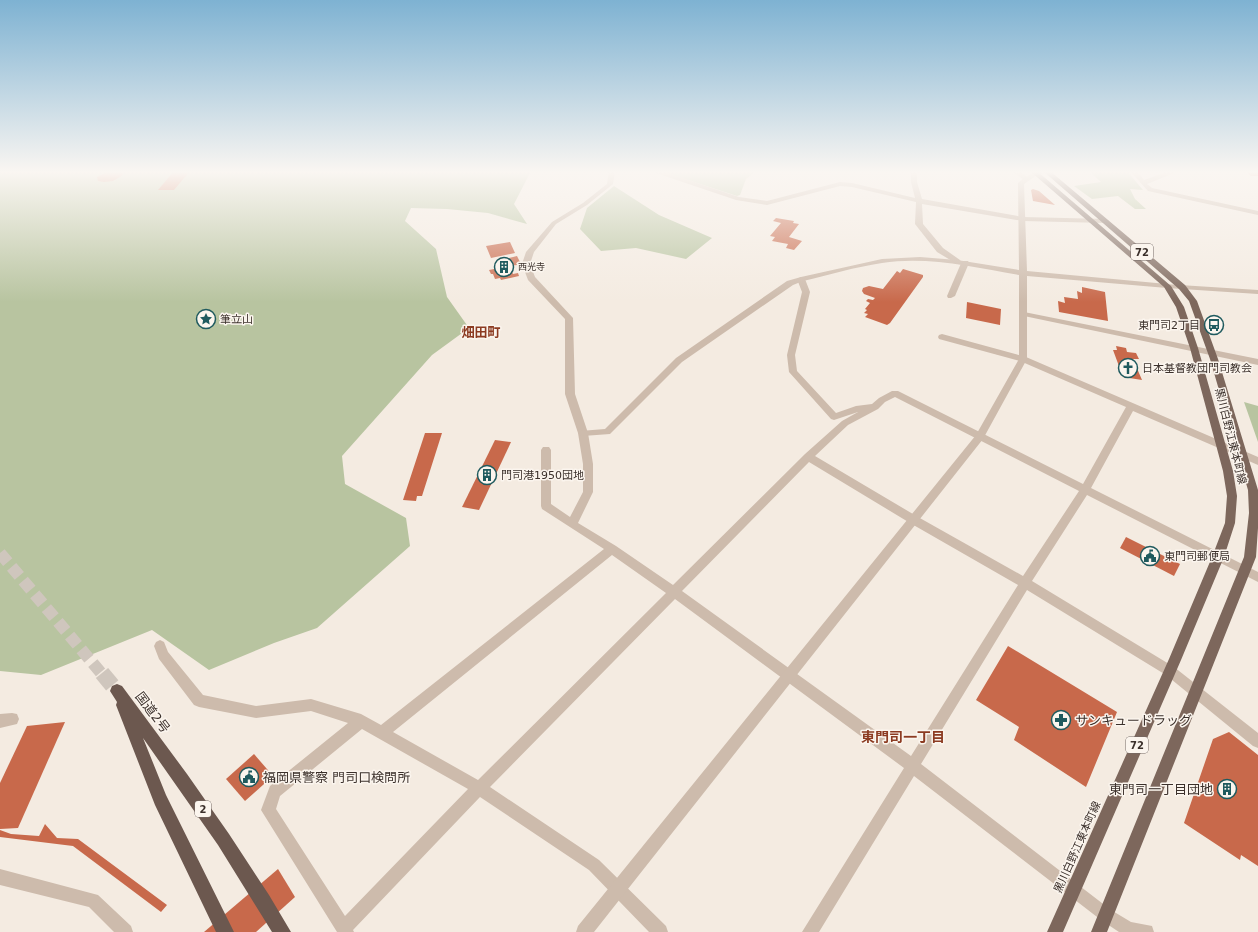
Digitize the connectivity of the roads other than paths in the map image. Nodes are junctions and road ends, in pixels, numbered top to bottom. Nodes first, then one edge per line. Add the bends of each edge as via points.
1 (568, 214) edge
2 (919, 214) edge
3 (997, 214) edge
4 (1023, 214) edge
5 (1083, 214) edge
6 (1098, 214) edge
7 (1023, 219) junction
8 (1106, 221) junction
9 (1092, 222) junction
10 (961, 262) junction
11 (1024, 273) junction
12 (802, 279) junction
13 (1168, 286) junction
14 (1182, 287) junction
15 (1258, 292) edge
16 (951, 296) dead end
17 (1024, 314) junction
18 (942, 337) dead end
19 (1194, 348) junction
20 (1212, 353) junction
21 (1023, 359) junction
22 (1258, 362) edge
23 (1131, 406) junction
24 (875, 407) junction
25 (583, 433) junction
26 (980, 437) junction
27 (1220, 444) junction
28 (546, 450) dead end
29 (1242, 454) junction
30 (808, 457) junction
31 (1258, 461) edge
32 (1085, 490) junction
33 (914, 520) junction
34 (572, 524) junction
35 (612, 549) junction
36 (1218, 557) junction
37 (1245, 571) junction
38 (1258, 577) edge
39 (1025, 583) junction
40 (674, 592) junction
41 (160, 646) dead end
42 (1170, 671) junction
43 (789, 676) junction
44 (1196, 692) junction
45 (361, 721) junction
46 (382, 732) junction
47 (1258, 741) edge
48 (913, 766) junction
49 (479, 788) junction
50 (0, 877) edge
51 (618, 890) junction
52 (1073, 891) junction
53 (1106, 915) junction
54 (345, 930) edge
55 (125, 932) edge
56 (225, 932) edge
57 (282, 932) edge
58 (584, 932) edge
59 (660, 932) edge
60 (810, 932) edge
61 (1055, 932) edge
62 (1099, 932) edge
63 (1146, 932) edge

1 - 25 street via 554,223 534,248 526,264 531,278 569,318 570,394
2 - 10 street via 919,224 940,250
3 - 7 street
4 - 7 street
5 - 9 main road, 黒川白野江東本町線 / 72
6 - 8 main road, 黒川白野江東本町線 / 72
7 - 9 street
7 - 11 street
8 - 9 street
8 - 14 main road, 黒川白野江東本町線 / 72
9 - 13 main road, 黒川白野江東本町線 / 72
10 - 11 street
10 - 12 street via 920,259 882,261
10 - 16 street
11 - 13 street
11 - 17 street
12 - 24 street via 806,292 791,355 793,372 834,417 856,409
12 - 25 street via 790,283 679,360 607,432
13 - 14 street
13 - 19 main road, 黒川白野江東本町線 / 72 via 1180,307
14 - 15 street
14 - 20 main road, 黒川白野江東本町線 / 72 via 1193,302
17 - 19 street
17 - 21 street
18 - 21 street
19 - 20 street
19 - 27 main road, 黒川白野江東本町線 / 72
20 - 22 street
20 - 29 main road, 黒川白野江東本町線 / 72
21 - 23 street
21 - 26 street
23 - 27 street
23 - 32 street
24 - 26 street via 894,393
24 - 30 street via 845,423
25 - 34 street via 588,464 588,492 582,509
26 - 32 street
26 - 33 street
27 - 29 street
27 - 36 main road, 黒川白野江東本町線 / 72 via 1232,496 1230,523
28 - 34 street via 546,506
29 - 31 street
29 - 37 main road, 黒川白野江東本町線 / 72 via 1253,490 1254,512 1250,558
30 - 33 street
30 - 40 street
32 - 36 street
32 - 39 street
33 - 39 street
33 - 43 street
34 - 35 street
35 - 40 street
35 - 46 street
36 - 37 street
36 - 42 main road, 黒川白野江東本町線 / 72
37 - 38 street
37 - 44 main road, 黒川白野江東本町線 / 72
39 - 42 street
39 - 48 street
40 - 43 street
40 - 49 street
41 - 45 street via 163,655 199,701 256,712 310,705
42 - 44 street
42 - 52 main road, 黒川白野江東本町線 / 72
43 - 48 street
43 - 51 street
44 - 47 street
44 - 53 main road, 黒川白野江東本町線 / 72
45 - 46 street
45 - 54 street via 275,791 268,810
46 - 49 street
48 - 52 street
48 - 60 street
49 - 51 street via 594,865
49 - 54 street
50 - 55 street via 92,900
51 - 58 street
51 - 59 street
52 - 53 street
52 - 61 main road, 黒川白野江東本町線 / 72
53 - 62 main road, 黒川白野江東本町線 / 72
53 - 63 street via 1129,929
56 - 57 highway, 国道2号 / 2 via 160,800 117,691 175,768 262,897

